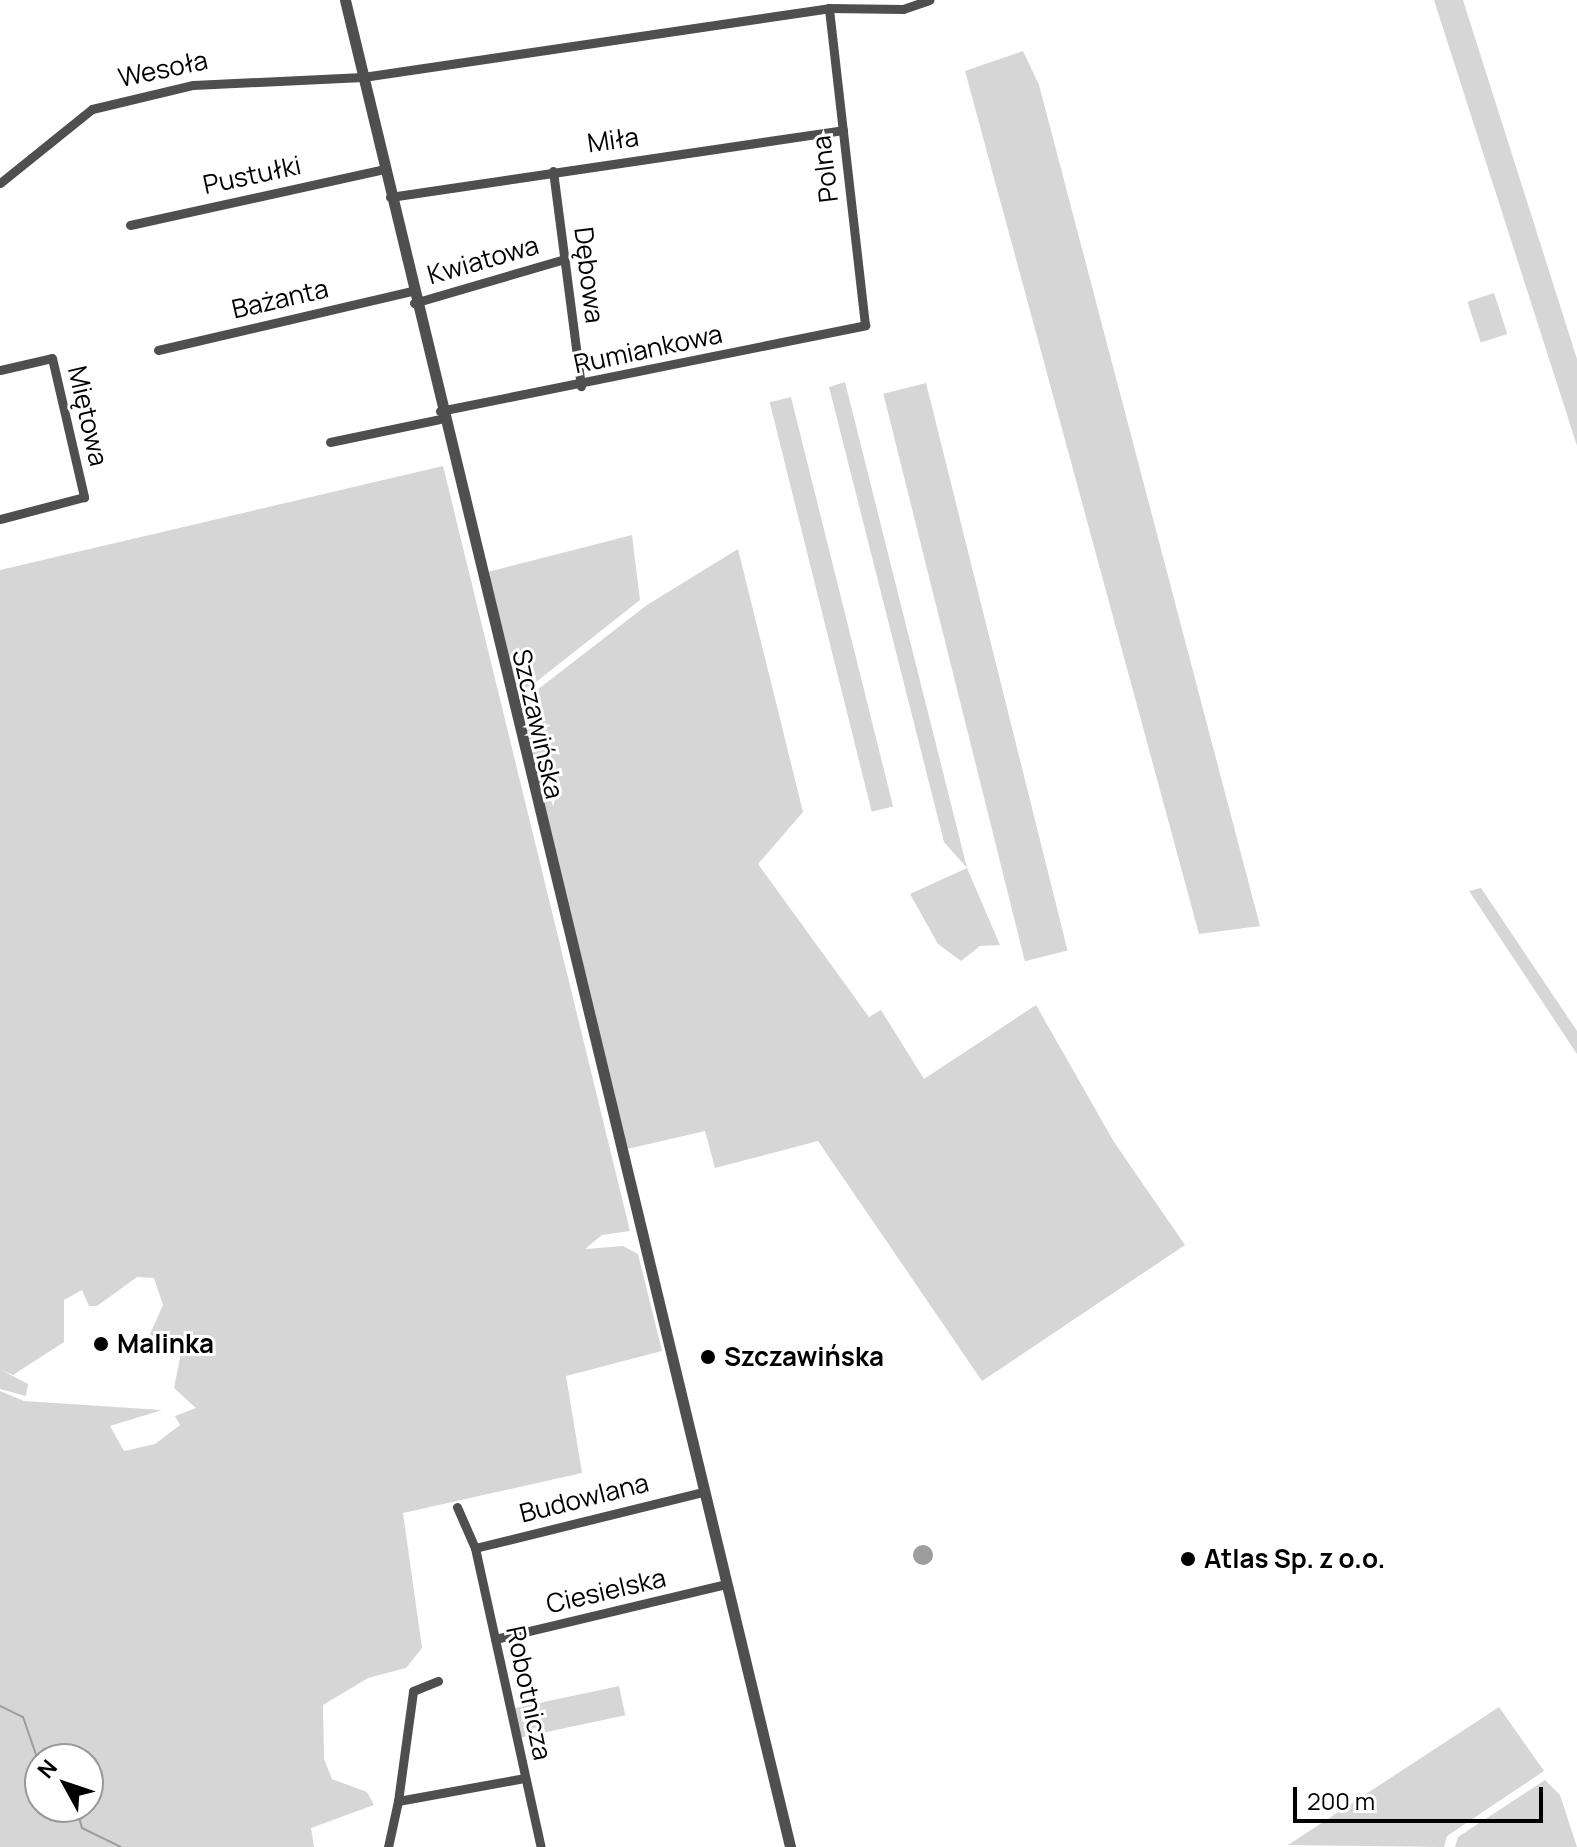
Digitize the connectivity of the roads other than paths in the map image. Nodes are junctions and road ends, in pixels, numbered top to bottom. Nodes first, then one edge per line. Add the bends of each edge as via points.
1 (345, 0) edge
2 (929, 0) edge
3 (829, 8) junction
4 (363, 77) junction
5 (843, 130) junction
6 (384, 169) junction
7 (553, 171) junction
8 (0, 183) edge
9 (390, 197) junction
10 (130, 225) dead end
11 (564, 259) junction
12 (413, 297) junction
13 (865, 325) joint
14 (158, 350) dead end
15 (0, 370) edge
16 (581, 386) junction
17 (440, 415) junction
18 (330, 442) dead end
19 (0, 519) edge
20 (703, 1492) junction
21 (457, 1507) dead end
22 (475, 1548) junction
23 (726, 1584) junction
24 (495, 1639) junction
25 (438, 1681) dead end
26 (524, 1778) junction
27 (398, 1801) junction
28 (786, 1846) edge
29 (388, 1847) edge
30 (541, 1847) edge

1 - 4 street, Szczawińska
2 - 3 street, Wesoła via 894,11
3 - 4 street, Wesoła
3 - 5 street, Polna
4 - 6 street, Szczawińska
4 - 8 street, Wesoła via 224,79 131,97 54,133
5 - 7 street, Miła
5 - 13 street, Polna
6 - 9 street, Szczawińska
6 - 10 street, Pustułki
7 - 9 street, Miła
7 - 11 street, Dębowa
9 - 12 street, Szczawińska
11 - 12 street, Kwiatowa
11 - 16 street, Dębowa
12 - 14 street, Bażanta
12 - 17 street, Szczawińska
13 - 16 street, Rumiankowa
15 - 19 street, Miętowa via 52,358 84,497
16 - 17 street, Rumiankowa
17 - 18 street, Rumiankowa
17 - 20 street, Szczawińska
20 - 22 street, Budowlana
20 - 23 street, Szczawińska
21 - 22 street, Robotnicza
22 - 24 street, Robotnicza
23 - 24 street, Ciesielska
23 - 28 street, Szczawińska
24 - 26 street, Robotnicza
25 - 27 street via 413,1691
26 - 27 street
26 - 30 street, Robotnicza
27 - 29 street

